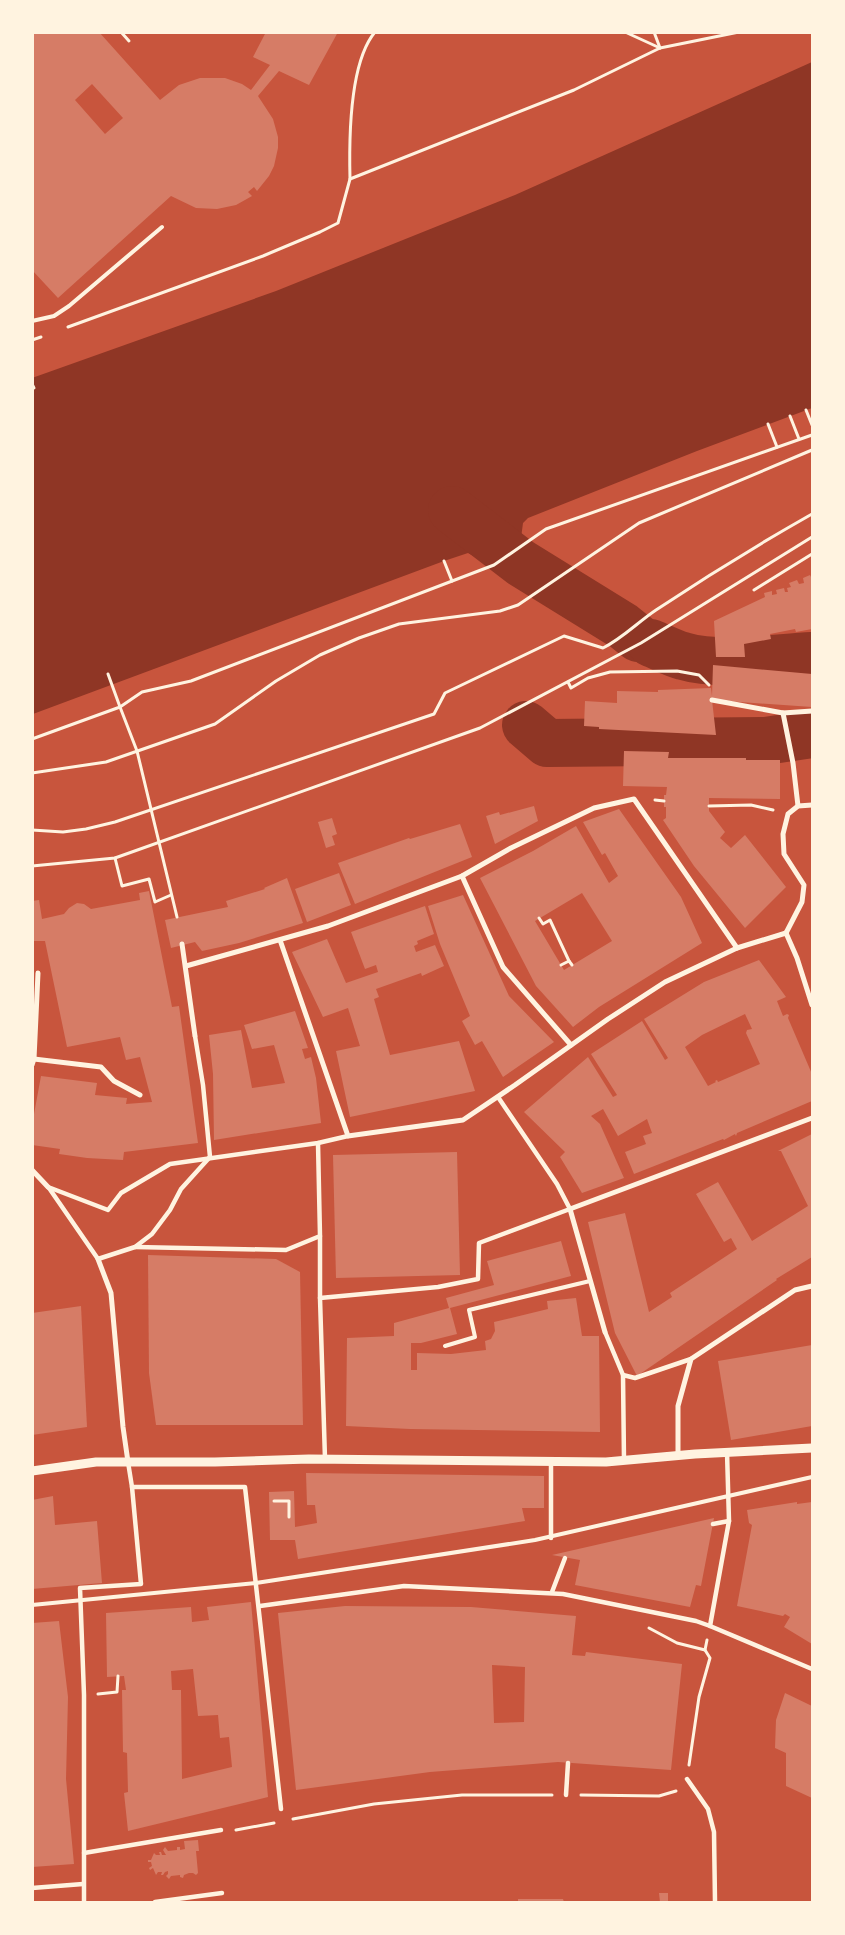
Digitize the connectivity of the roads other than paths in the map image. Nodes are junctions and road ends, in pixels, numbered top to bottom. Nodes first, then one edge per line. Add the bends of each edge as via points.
1 (162, 227) dead end
2 (32, 321) edge
3 (712, 700) dead end
4 (812, 712) edge
5 (783, 713) junction
6 (812, 805) edge
7 (798, 806) junction
8 (462, 876) junction
9 (786, 933) junction
10 (280, 940) junction
11 (182, 944) dead end
12 (737, 948) junction
13 (186, 966) junction
14 (38, 973) dead end
15 (812, 1004) edge
16 (195, 1036) joint
17 (571, 1045) junction
18 (33, 1062) edge
19 (140, 1095) dead end
20 (498, 1097) junction
21 (812, 1118) edge
22 (348, 1136) junction
23 (318, 1143) junction
24 (210, 1157) junction
25 (32, 1170) edge
26 (48, 1187) junction
27 (570, 1209) junction
28 (320, 1236) junction
29 (135, 1247) junction
30 (98, 1259) junction
31 (590, 1281) junction
32 (812, 1286) edge
33 (320, 1298) junction
34 (605, 1332) joint
35 (445, 1346) dead end
36 (691, 1359) junction
37 (623, 1374) junction
38 (812, 1448) edge
39 (727, 1452) junction
40 (678, 1456) junction
41 (325, 1458) junction
42 (551, 1461) junction
43 (624, 1461) junction
44 (128, 1462) junction
45 (32, 1471) edge
46 (812, 1477) edge
47 (132, 1487) junction
48 (729, 1495) junction
49 (729, 1521) junction
50 (713, 1524) dead end
51 (551, 1538) junction
52 (565, 1558) dead end
53 (256, 1583) junction
54 (552, 1592) junction
55 (80, 1601) junction
56 (32, 1605) edge
57 (260, 1606) junction
58 (710, 1626) junction
59 (812, 1669) edge
60 (568, 1763) dead end
61 (687, 1779) road end
62 (566, 1795) road end
63 (281, 1809) dead end
64 (221, 1830) dead end
65 (84, 1853) junction
66 (83, 1884) junction
67 (32, 1888) edge
68 (222, 1893) dead end
69 (84, 1902) edge
70 (155, 1902) edge
71 (716, 1902) edge

1 - 2 lane via 69,306 54,316
3 - 5 street
4 - 5 street
5 - 7 street
6 - 7 street
7 - 9 street via 788,814 784,854 804,884 802,902
8 - 10 street via 328,926
8 - 12 street via 594,808 634,799
8 - 17 street via 504,967
9 - 12 street
9 - 15 street
10 - 13 street
10 - 22 street
11 - 13 street
12 - 17 street via 666,982
13 - 16 street
14 - 18 street
16 - 24 street
17 - 20 street
18 - 19 street via 100,1067 114,1080
20 - 22 street via 463,1120
20 - 27 street via 557,1184
21 - 27 street
22 - 23 street
23 - 24 street
23 - 28 street
24 - 26 street via 170,1164 121,1192 108,1210
24 - 29 street via 181,1189 152,1234
25 - 26 street
26 - 30 street
27 - 31 street
27 - 33 street via 479,1243 478,1279 438,1288
28 - 29 street via 286,1250
28 - 33 street
29 - 30 street
30 - 44 street via 111,1293
31 - 34 street
31 - 35 lane via 469,1310 475,1337
32 - 36 street via 795,1290
33 - 41 street
34 - 37 street
36 - 37 street via 636,1378
36 - 40 street via 678,1406
37 - 43 street
38 - 39 street
39 - 40 street
39 - 48 street
40 - 43 street
41 - 42 street
41 - 44 street
42 - 43 street
42 - 51 street
44 - 45 street
44 - 47 street
46 - 48 lane
47 - 53 street via 245,1486
47 - 55 street via 141,1584 80,1588
48 - 49 street
48 - 51 lane
49 - 50 street
49 - 58 street
51 - 53 lane
52 - 54 street
53 - 55 lane
53 - 57 street
54 - 57 street via 404,1586
54 - 58 street
55 - 56 lane
55 - 65 street via 84,1695
57 - 63 street
58 - 59 street
60 - 62 street
61 - 71 street via 708,1809 714,1832
64 - 65 street
65 - 66 street
66 - 67 street
66 - 69 street
68 - 70 street

